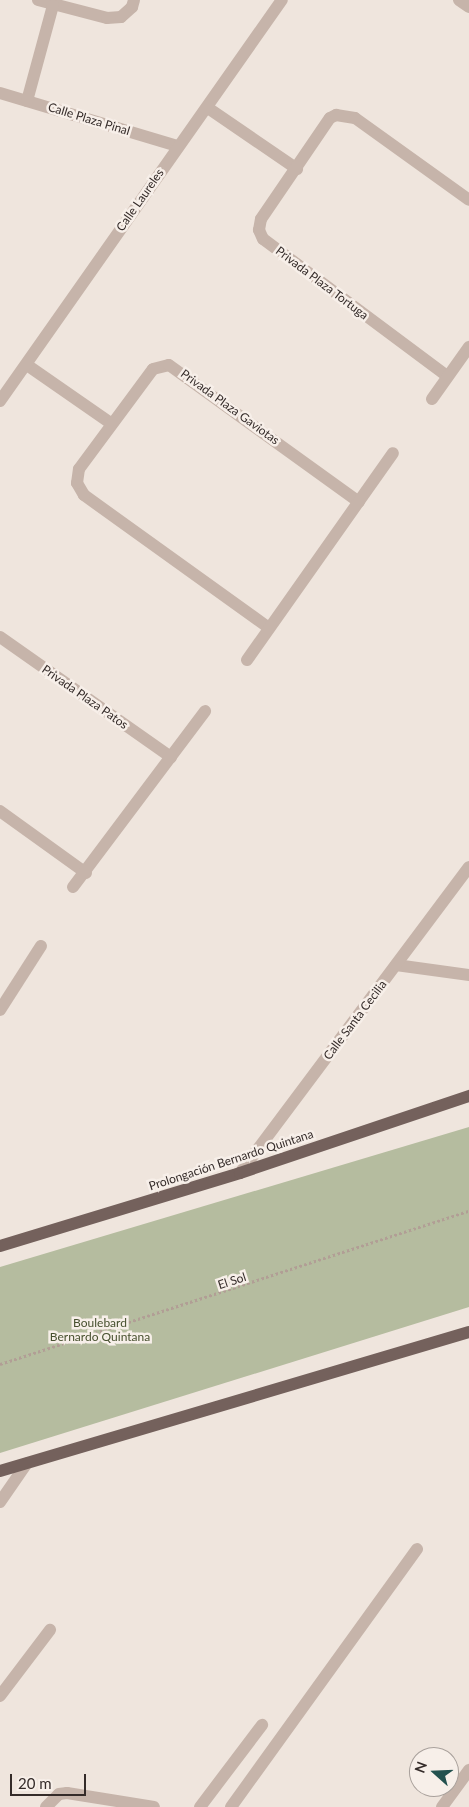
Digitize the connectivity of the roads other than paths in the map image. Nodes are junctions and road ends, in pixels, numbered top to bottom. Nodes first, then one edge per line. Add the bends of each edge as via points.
1 (38, 0) edge
2 (134, 0) edge
3 (282, 0) edge
4 (459, 0) edge
5 (53, 5) junction
6 (469, 6) edge
7 (0, 93) edge
8 (28, 101) junction
9 (208, 108) junction
10 (178, 146) junction
11 (297, 169) junction
12 (469, 200) edge
13 (469, 347) edge
14 (27, 365) junction
15 (447, 376) junction
16 (432, 400) dead end
17 (0, 401) edge
18 (112, 424) junction
19 (393, 453) dead end
20 (359, 502) junction
21 (269, 628) junction
22 (0, 637) edge
23 (247, 660) dead end
24 (205, 711) dead end
25 (171, 757) junction
26 (0, 812) edge
27 (469, 867) edge
28 (86, 873) junction
29 (74, 887) dead end
30 (41, 946) dead end
31 (396, 965) junction
32 (469, 975) edge
33 (0, 1009) edge
34 (469, 1096) edge
35 (240, 1173) junction
36 (0, 1246) edge
37 (469, 1332) edge
38 (27, 1463) junction
39 (0, 1471) edge
40 (0, 1502) edge
41 (416, 1549) dead end
42 (50, 1630) dead end
43 (0, 1696) edge
44 (262, 1725) dead end
45 (469, 1770) edge
46 (46, 1807) edge
47 (154, 1807) edge
48 (200, 1807) edge
49 (231, 1807) edge
50 (442, 1807) edge

1 - 5 street
2 - 5 street via 132,7 121,17 107,18
3 - 9 street, Calle Laureles
4 - 6 street
5 - 8 street
7 - 8 street, Calle Plaza Pinal
8 - 10 street, Calle Plaza Pinal
9 - 10 street, Calle Laureles
9 - 11 street
10 - 14 street, Calle Laureles
11 - 12 street, Privada Plaza Tortuga via 330,118 348,115
11 - 15 street, Privada Plaza Tortuga via 261,219 259,230 263,239
13 - 15 street
14 - 17 street, Calle Laureles
14 - 18 street
15 - 16 street
18 - 20 street, Privada Plaza Gaviotas via 153,369 169,365
18 - 21 street, Privada Plaza Gaviotas via 79,469 76,476 80,491
19 - 20 street
20 - 21 street
21 - 23 street
22 - 25 street, Privada Plaza Patos
24 - 25 street
25 - 28 street
26 - 28 street
27 - 31 street, Calle Santa Cecilia
28 - 29 street
30 - 33 street
31 - 32 street
31 - 35 street, Calle Santa Cecilia
34 - 35 main road, Prolongación Bernardo Quintana
35 - 36 main road, Prolongación Bernardo Quintana
37 - 38 main road
38 - 39 main road
38 - 40 street
41 - 49 street
42 - 43 street
44 - 48 street
45 - 50 street
46 - 47 street via 59,1794 67,1792

